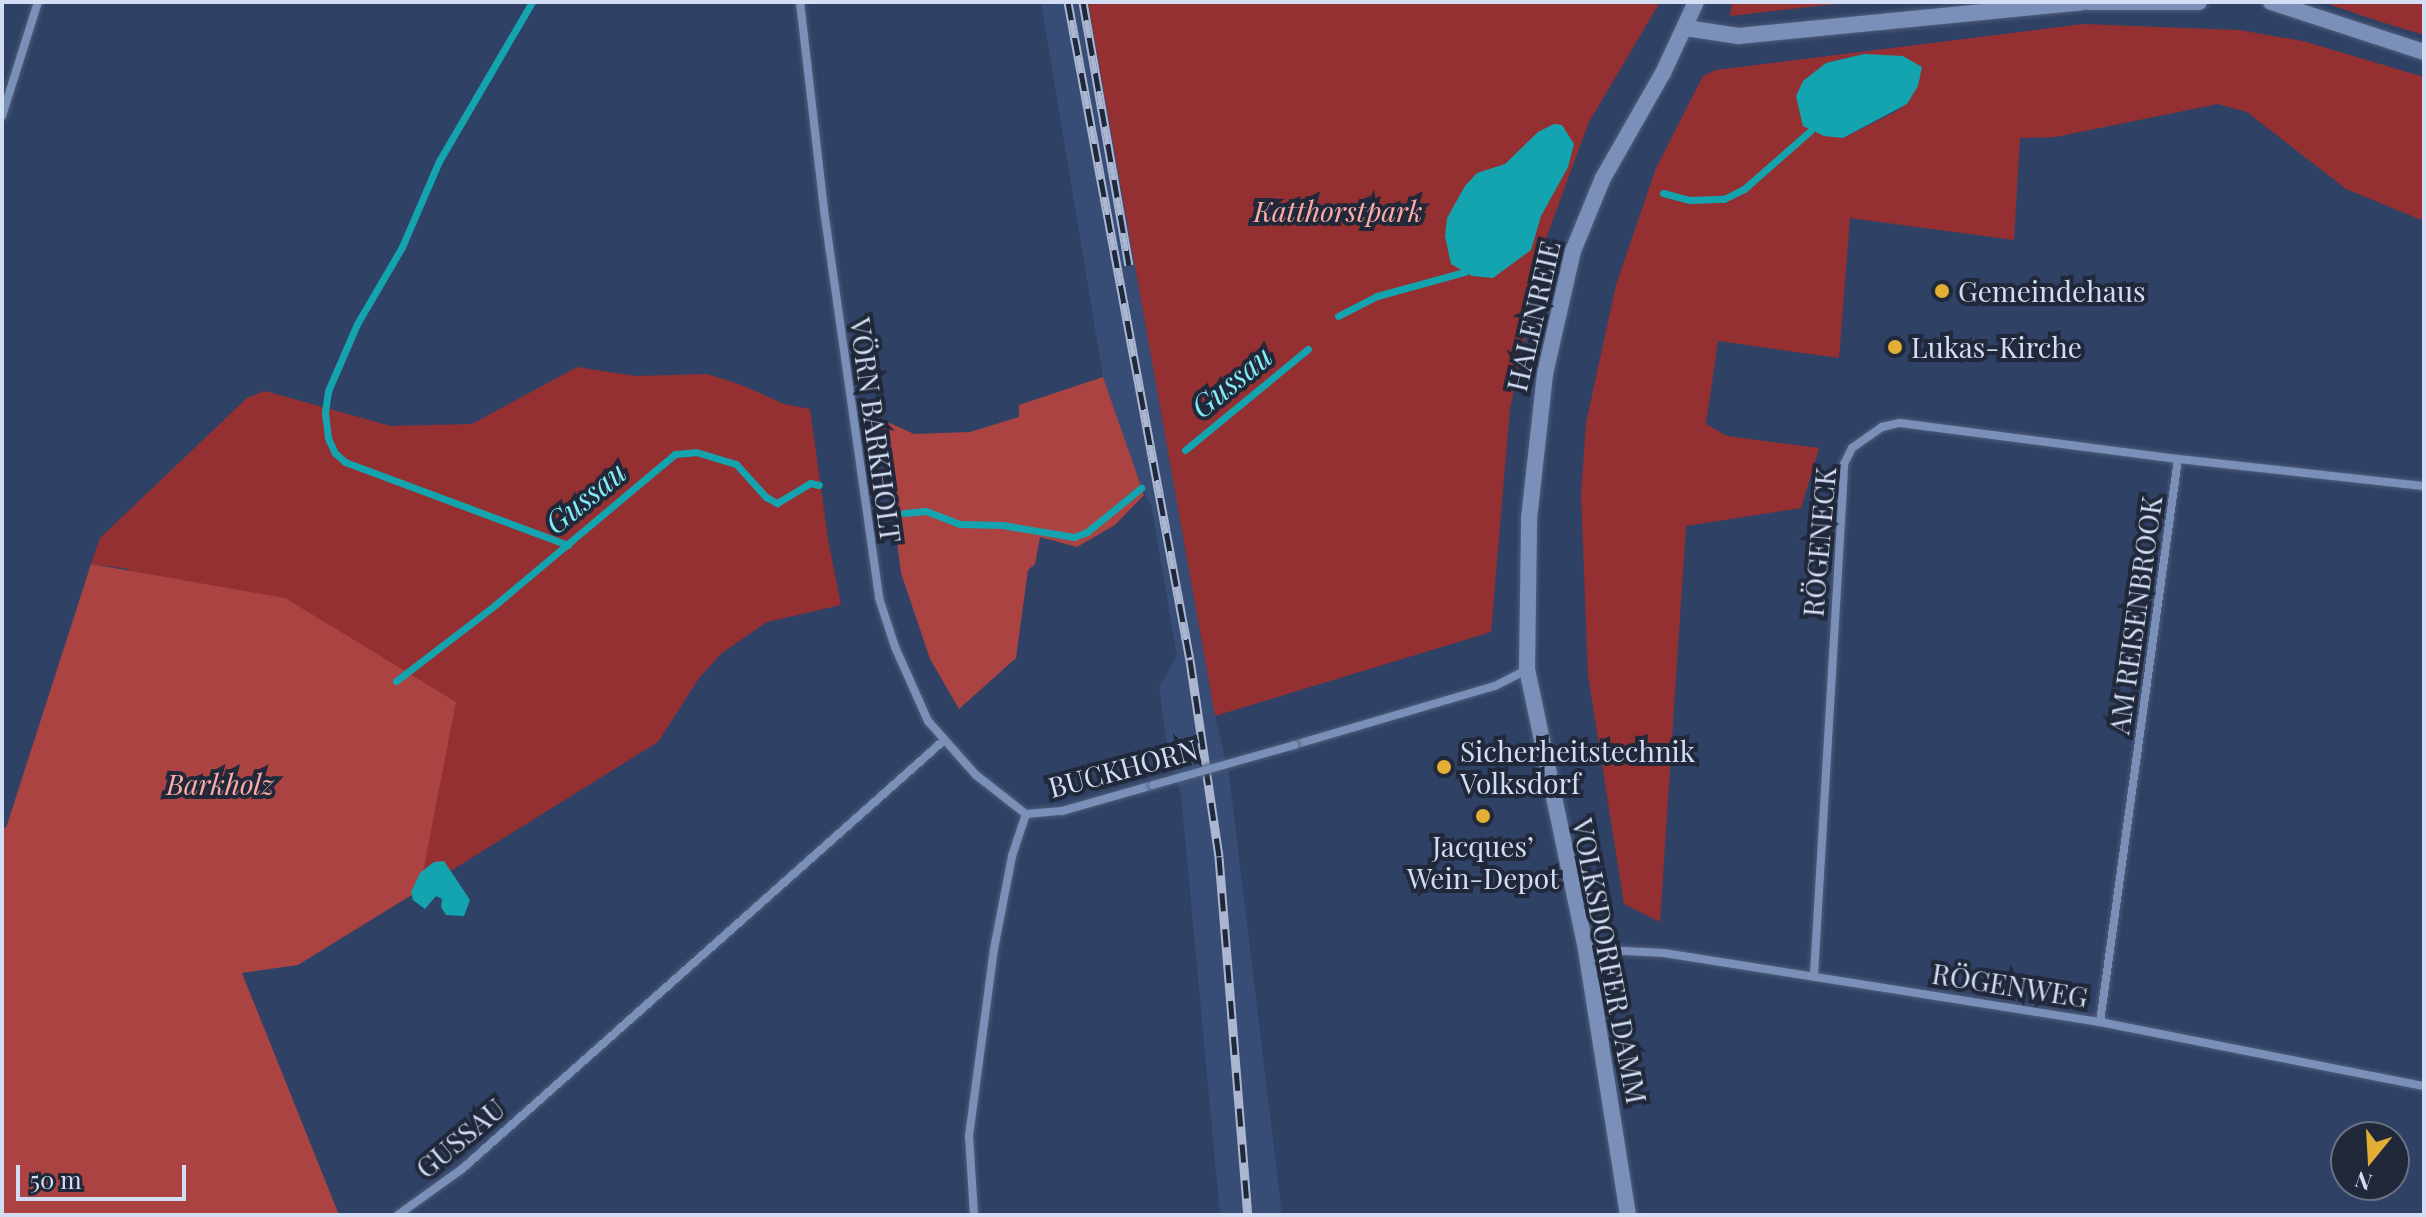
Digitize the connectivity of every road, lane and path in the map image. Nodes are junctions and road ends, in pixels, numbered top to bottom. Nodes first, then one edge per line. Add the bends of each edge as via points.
1 (38, 2) edge
2 (800, 2) edge
3 (1696, 2) edge
4 (2082, 2) edge
5 (2089, 2) edge
6 (2199, 2) edge
7 (2271, 2) edge
8 (1686, 28) junction
9 (2424, 52) edge
10 (2, 116) edge
11 (2178, 459) junction
12 (2424, 486) edge
13 (1527, 670) junction
14 (943, 741) junction
15 (1026, 814) junction
16 (1586, 949) junction
17 (1814, 975) junction
18 (2100, 1022) junction
19 (2424, 1086) edge
20 (398, 1215) edge
21 (974, 1215) edge
22 (1628, 1215) edge

1 - 10 street
2 - 14 street, VÖRN BARKHOLT via 879,598 917,698
3 - 8 main road, HALENREIE
4 - 8 main road via 1738,36
5 - 6 main road
7 - 9 main road
8 - 13 main road, HALENREIE via 1582,223 1556,316 1533,463
11 - 12 street, AM REISENBROOK
11 - 17 street, RÖGENECK via 1900,423 1882,427 1852,448 1844,464
11 - 18 street, AM REISENBROOK
13 - 15 street, BUCKHORN, bridge via 1495,686 1294,745 1062,811
13 - 16 main road, VOLKSDORFER DAMM
14 - 15 street, VÖRN BARKHOLT
14 - 20 street, GUSSAU via 462,1169
15 - 21 street, BUCKHORN via 994,949 971,1121
16 - 17 street, RÖGENWEG via 1664,953
16 - 22 main road, VOLKSDORFER DAMM
17 - 18 street, RÖGENWEG
18 - 19 street, RÖGENWEG

